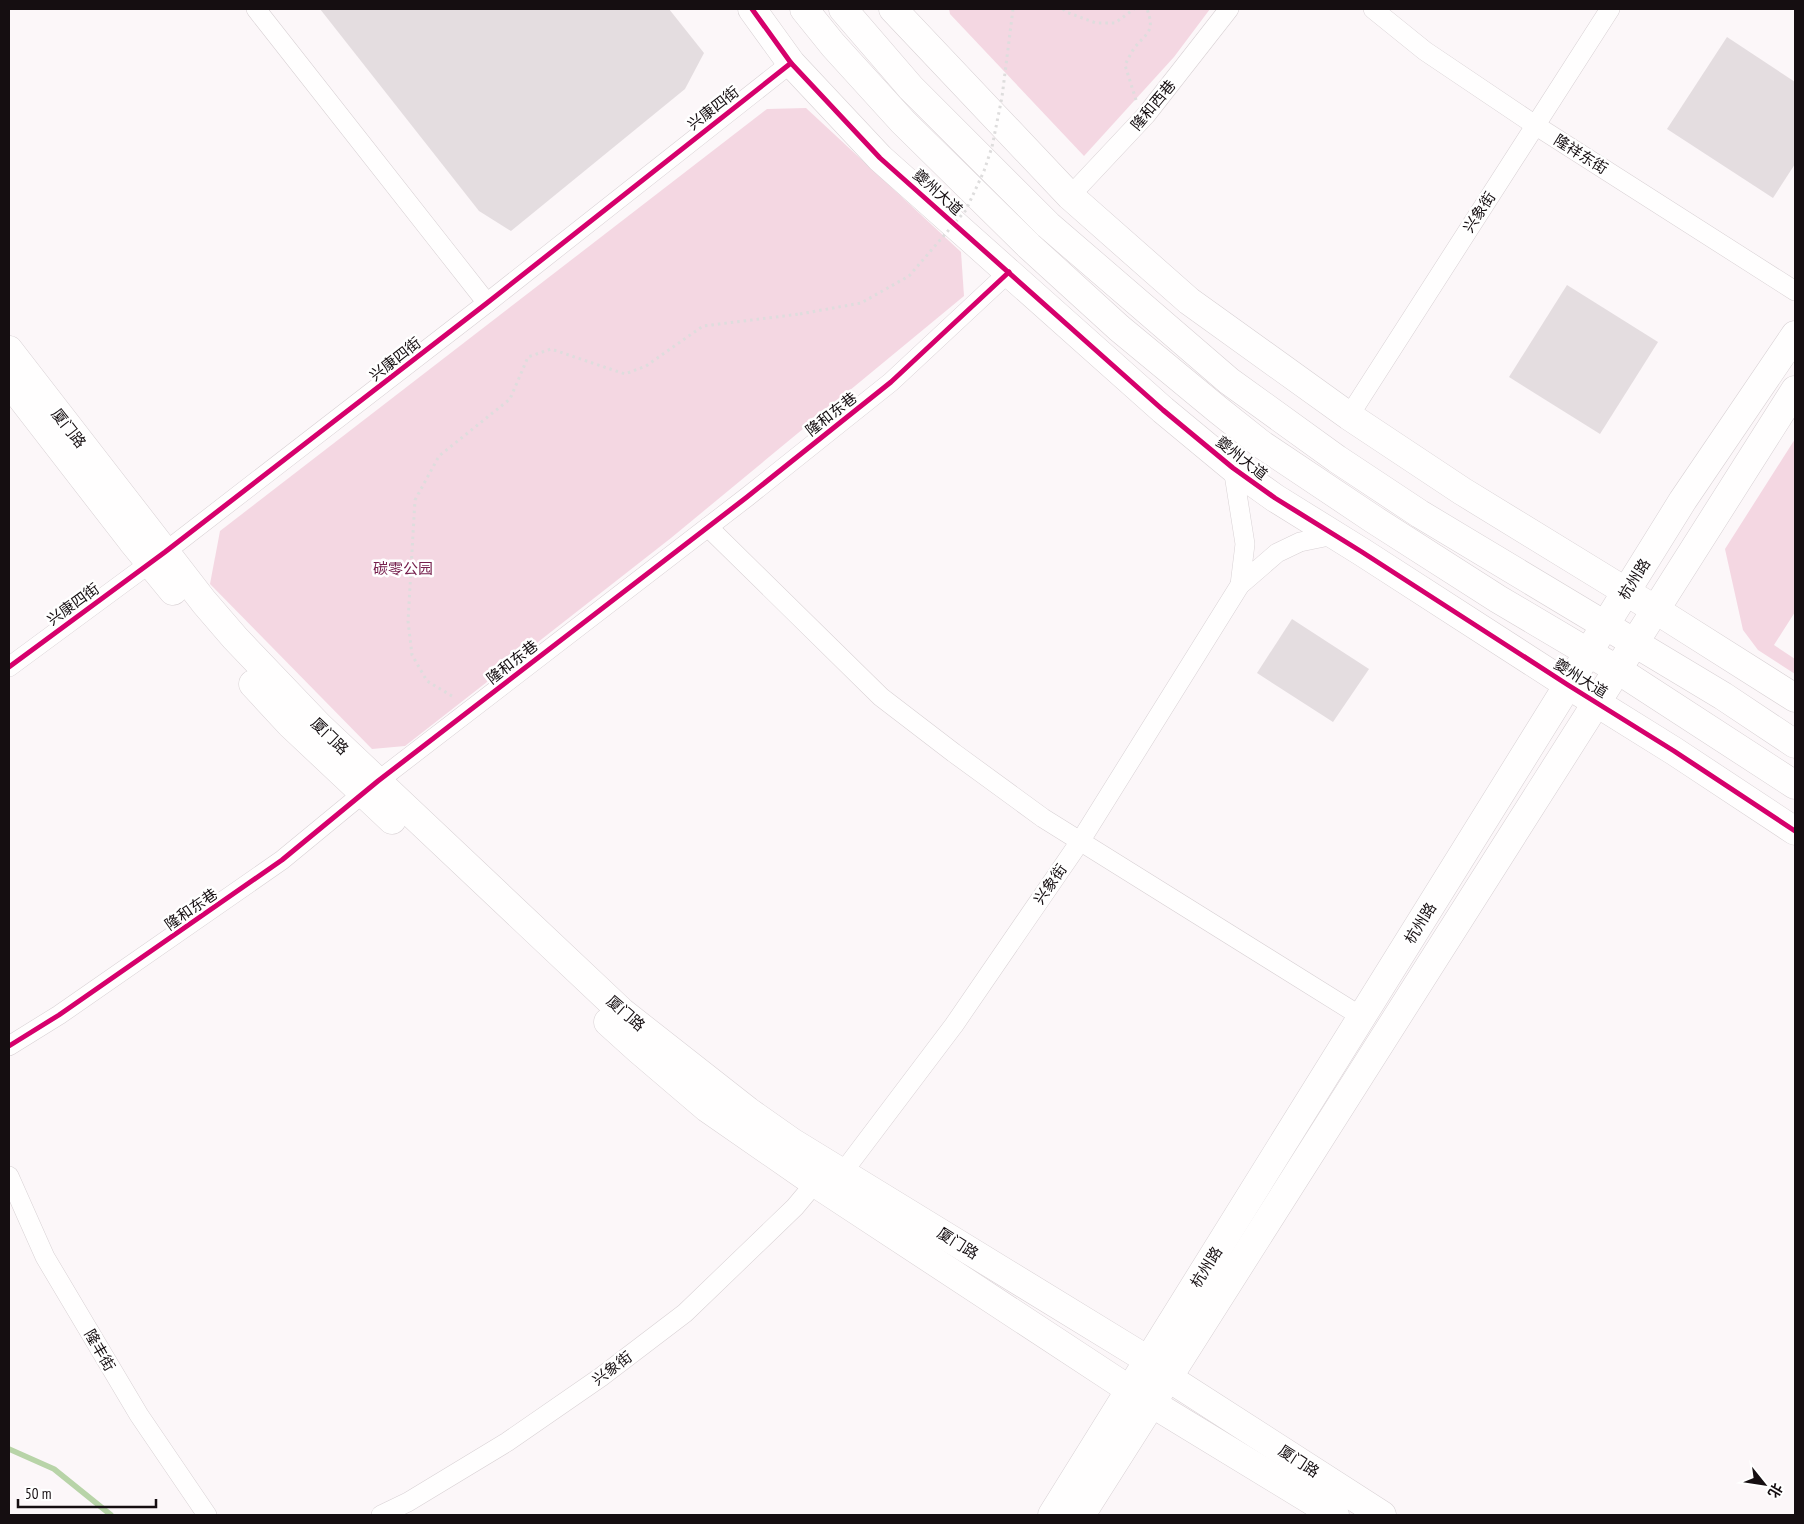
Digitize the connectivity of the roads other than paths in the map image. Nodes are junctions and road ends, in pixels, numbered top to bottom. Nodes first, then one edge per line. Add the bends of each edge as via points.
1 (256, 9) edge
2 (752, 9) edge
3 (804, 9) edge
4 (842, 9) edge
5 (893, 9) edge
6 (1229, 9) edge
7 (1373, 9) edge
8 (1610, 9) edge
9 (791, 63) junction
10 (1535, 125) junction
11 (1070, 196) junction
12 (1009, 272) junction
13 (1795, 291) edge
14 (488, 303) junction
15 (1795, 335) edge
16 (9, 350) edge
17 (9, 382) edge
18 (1795, 390) edge
19 (1349, 416) junction
20 (1233, 468) junction
21 (708, 527) junction
22 (1334, 535) junction
23 (158, 558) junction
24 (1240, 585) junction
25 (1627, 592) junction
26 (1656, 610) junction
27 (1605, 626) junction
28 (1634, 643) junction
29 (1588, 652) junction
30 (9, 666) edge
31 (1618, 670) junction
32 (1568, 685) junction
33 (1795, 698) edge
34 (1596, 703) junction
35 (1795, 744) edge
36 (1795, 785) edge
37 (370, 788) junction
38 (1795, 831) edge
39 (1081, 840) junction
40 (1362, 1016) junction
41 (9, 1046) edge
42 (844, 1172) junction
43 (9, 1176) edge
44 (815, 1183) junction
45 (1148, 1360) junction
46 (1169, 1378) junction
47 (1141, 1397) junction
48 (207, 1515) edge
49 (381, 1515) edge
50 (1052, 1515) edge
51 (1081, 1515) edge
52 (1336, 1515) edge
53 (1382, 1515) edge

1 - 14 street
2 - 9 main road, 夔州大道
3 - 29 main road, 夔州大道 via 903,122 1029,246 1119,328 1216,409 1261,444 1373,519
4 - 27 main road via 911,88 1048,225 1228,381 1420,514
5 - 11 main road
6 - 11 street, 隆和西巷 via 1146,116
7 - 10 street, 隆祥东街 via 1425,51
8 - 10 street, 兴象街
9 - 12 main road, 夔州大道 via 880,158
9 - 14 street, 兴康四街
10 - 13 street, 隆祥东街
10 - 19 street, 兴象街
11 - 19 main road via 1189,301
12 - 20 main road, 夔州大道
12 - 21 street, 隆和东巷 via 891,382
14 - 23 street, 兴康四街
15 - 25 main road, 杭州路 via 1683,500
16 - 23 main road, 厦门路
17 - 23 main road, 厦门路
18 - 26 main road, 杭州路
19 - 25 main road via 1462,491
20 - 22 main road, 夔州大道
20 - 24 street, 兴象街 via 1245,544
21 - 37 street, 隆和东巷
21 - 39 street via 881,697 1043,818
22 - 24 street, 兴象街 via 1300,542 1277,553
22 - 32 main road, 夔州大道
23 - 30 street, 兴康四街
23 - 37 main road, 厦门路 via 245,676 290,724
24 - 39 street, 兴象街
25 - 26 main road
25 - 27 main road, 杭州路
26 - 28 main road, 杭州路
26 - 33 main road
27 - 28 main road
27 - 29 main road, 杭州路
28 - 31 main road, 杭州路
28 - 35 main road
29 - 31 main road, 夔州大道
29 - 32 main road, 杭州路
31 - 34 main road, 杭州路
31 - 36 main road, 夔州大道
32 - 34 main road, 夔州大道
32 - 40 main road, 杭州路
34 - 38 main road, 夔州大道
34 - 46 main road, 杭州路
37 - 41 street, 隆和东巷 via 282,860 59,1015
37 - 42 main road, 厦门路 via 622,1012 748,1111 792,1142
37 - 44 main road, 厦门路 via 639,1050 707,1108
39 - 40 street
39 - 42 street, 兴象街 via 954,1025
40 - 45 main road, 杭州路
42 - 45 main road, 厦门路
43 - 48 street, 隆丰街 via 50,1265 138,1415
44 - 47 main road, 厦门路
44 - 49 street, 兴象街 via 796,1207 677,1319 507,1442
45 - 46 main road, 厦门路
45 - 47 main road, 杭州路
46 - 47 main road, 杭州路
46 - 53 main road, 厦门路
47 - 50 main road, 杭州路
47 - 51 main road, 杭州路
47 - 52 main road, 厦门路

